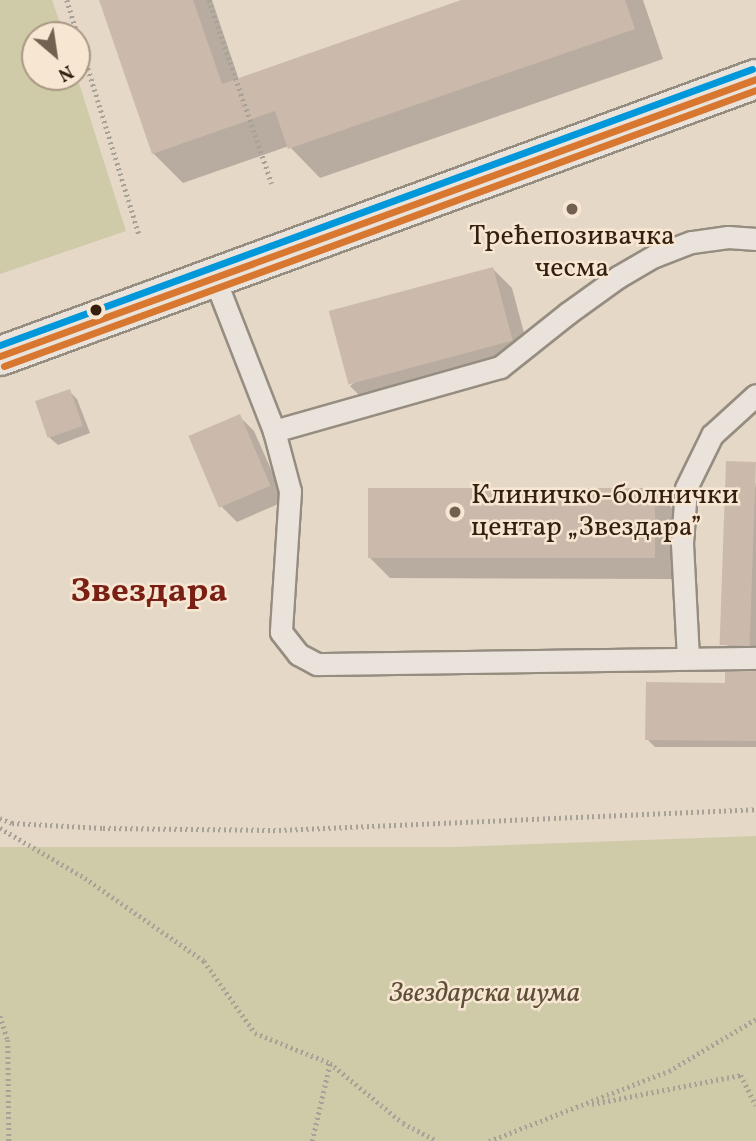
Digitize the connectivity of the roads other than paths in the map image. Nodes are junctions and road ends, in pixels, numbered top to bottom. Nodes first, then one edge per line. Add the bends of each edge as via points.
1 (756, 79) edge
2 (756, 239) edge
3 (214, 277) junction
4 (0, 356) edge
5 (756, 396) edge
6 (274, 431) junction
7 (688, 657) junction
8 (756, 658) edge

1 - 3 street
2 - 6 lane via 691,242 653,256 578,306 499,368
3 - 4 street
3 - 6 lane
5 - 7 lane via 712,435 686,488 682,543
6 - 7 lane via 290,491 281,632 298,654 317,664
7 - 8 lane

